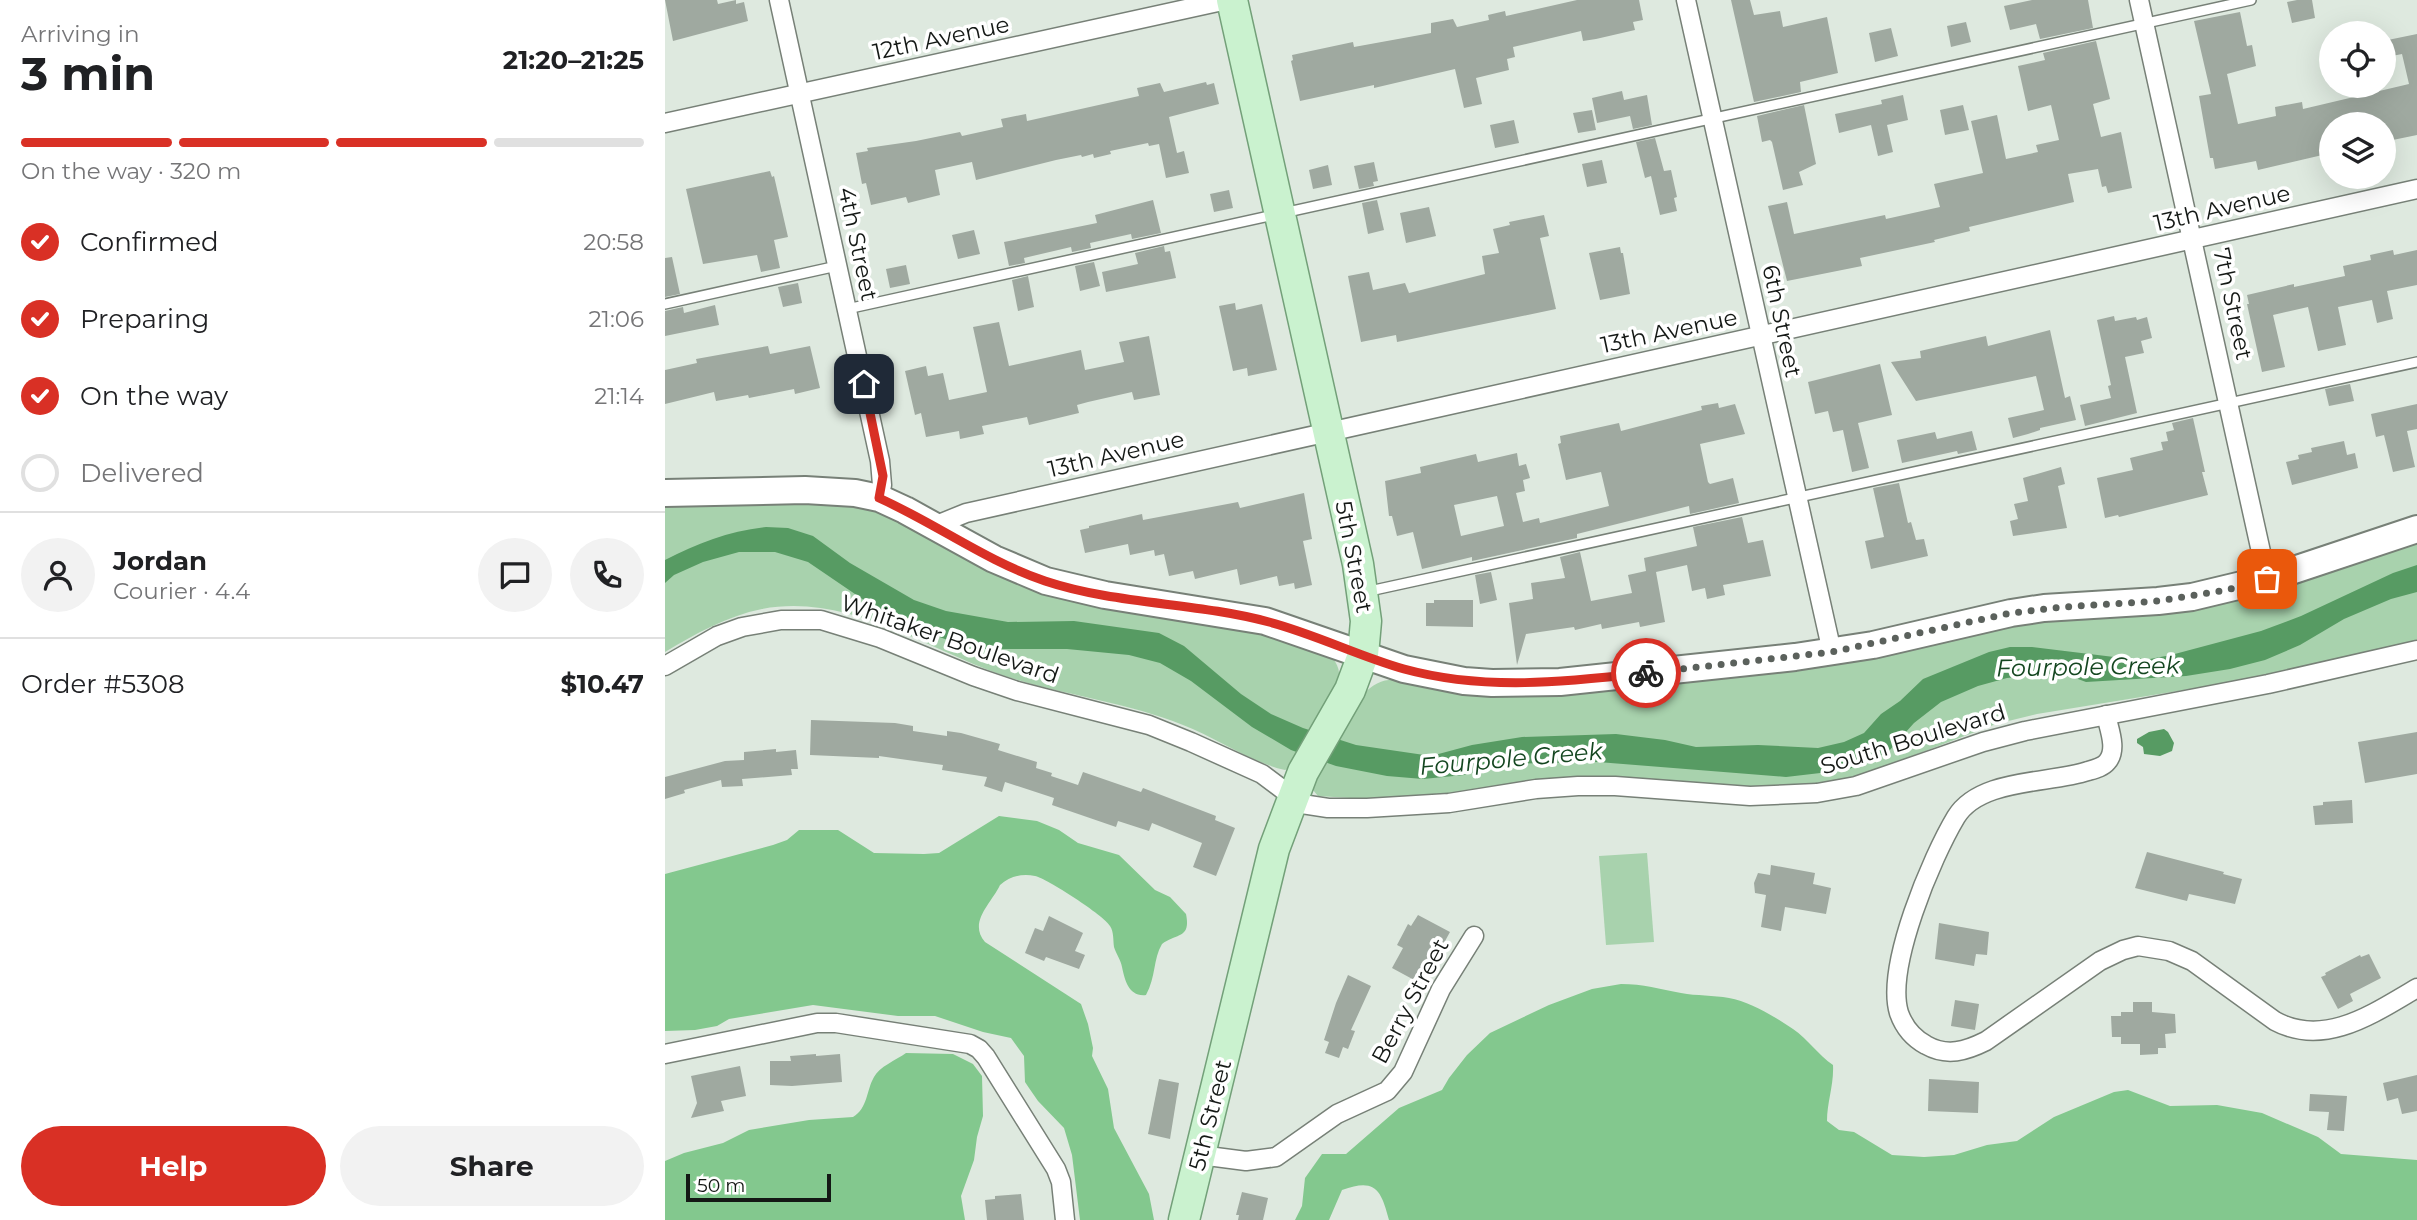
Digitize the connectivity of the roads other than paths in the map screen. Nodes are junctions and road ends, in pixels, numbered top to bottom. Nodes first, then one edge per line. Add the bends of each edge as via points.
1 (779, 0) edge
2 (1230, 0) edge
3 (1686, 0) edge
4 (2139, 0) edge
5 (2251, 0) edge
6 (2144, 23) junction
7 (800, 94) junction
8 (1713, 120) junction
9 (665, 124) edge
10 (2417, 189) edge
11 (1280, 215) junction
12 (2194, 239) junction
13 (837, 266) junction
14 (665, 304) edge
15 (847, 309) junction
16 (1761, 337) junction
17 (2417, 362) edge
18 (2229, 402) junction
19 (1328, 431) junction
20 (665, 493) edge
21 (879, 498) junction
22 (1796, 498) junction
23 (933, 526) junction
24 (2417, 529) edge
25 (2267, 579) junction
26 (1363, 593) junction
27 (2417, 650) edge
28 (1832, 652) junction
29 (1363, 655) junction
30 (665, 666) edge
31 (2106, 715) junction
32 (1298, 785) junction
33 (1474, 936) dead end
34 (2417, 988) edge
35 (665, 1054) edge
36 (1200, 1155) junction
37 (1065, 1220) edge
38 (1184, 1220) edge

1 - 7 street, 4th Street
2 - 7 street, 12th Avenue
2 - 11 main road, 5th Street
3 - 8 street, 6th Street
4 - 6 street, 7th Street
5 - 6 lane
6 - 8 lane
6 - 12 street, 7th Street
7 - 9 street, 12th Avenue
7 - 13 street, 4th Street
8 - 11 lane
8 - 16 street, 6th Street
10 - 12 street, 13th Avenue
11 - 15 lane
11 - 19 main road, 5th Street
12 - 16 street, 13th Avenue
12 - 18 street, 7th Street
13 - 14 lane
13 - 15 street, 4th Street
15 - 21 street, 4th Street via 880,461 883,485
16 - 19 street, 13th Avenue
16 - 22 street, 6th Street
17 - 18 lane
18 - 22 lane
18 - 25 street, 7th Street
19 - 23 street, 13th Avenue via 965,513
19 - 26 main road, 5th Street
20 - 21 street via 834,490
21 - 23 street
22 - 26 lane
22 - 28 street, 6th Street
23 - 29 street via 1045,581 1265,621
24 - 25 street
25 - 28 street via 2158,601 2011,613
26 - 29 main road, 5th Street
27 - 31 street, South Boulevard
28 - 29 street via 1524,684 1443,677
29 - 32 main road, 5th Street via 1340,709
30 - 32 street, Whitaker Boulevard via 741,627 781,620 821,621 880,638 1017,691 1149,725
31 - 32 street, South Boulevard via 1983,742 1891,776 1817,793 1750,796 1578,786 1449,803 1367,808 1302,804
31 - 34 street via 2112,751 2100,767 1983,793 1958,813 1910,921 1900,971 1899,1013 1917,1040 1949,1052 1975,1047 2100,961 2138,946 2192,961 2275,1021 2302,1032 2336,1029
32 - 36 main road, 5th Street via 1274,849
33 - 36 street, Berry Street via 1441,989 1403,1072 1387,1091 1337,1114 1276,1157 1246,1161
35 - 37 street via 817,1023 970,1044 986,1057 1056,1169
36 - 38 main road, 5th Street

